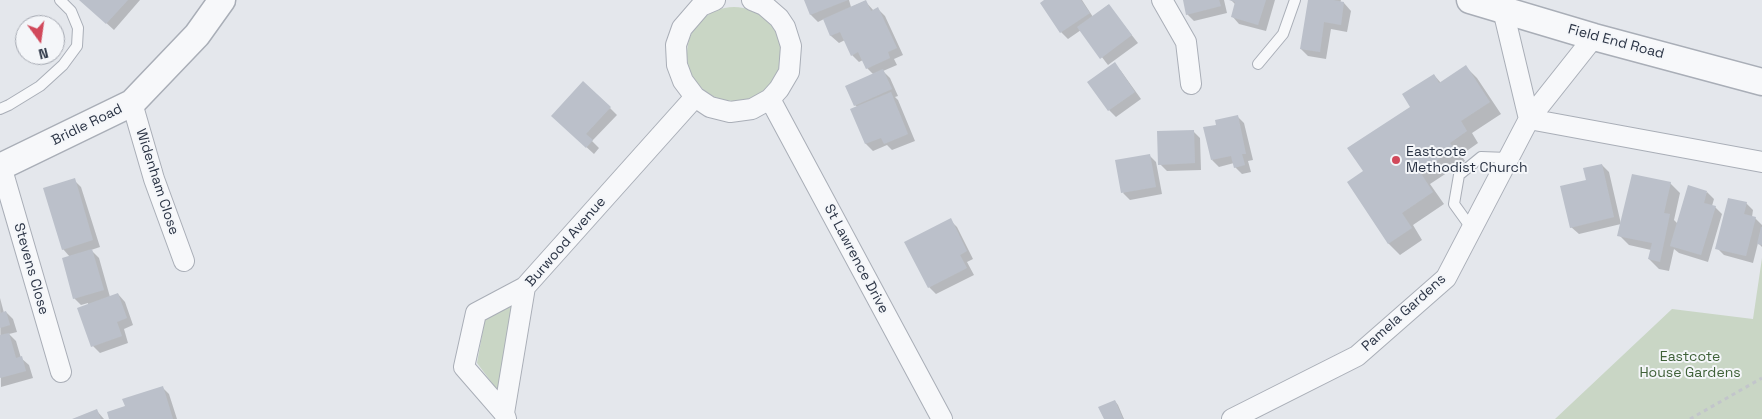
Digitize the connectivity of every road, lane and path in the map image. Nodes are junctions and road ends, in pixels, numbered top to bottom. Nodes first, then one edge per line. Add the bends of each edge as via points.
1 (60, 0) edge
2 (222, 0) edge
3 (752, 0) edge
4 (1162, 0) edge
5 (1295, 0) edge
6 (1470, 0) edge
7 (706, 2) edge
8 (1503, 10) junction
9 (1594, 37) junction
10 (1258, 64) dead end
11 (1762, 82) edge
12 (1191, 84) dead end
13 (695, 97) junction
14 (770, 99) junction
15 (132, 103) junction
16 (0, 109) edge
17 (1529, 119) junction
18 (1508, 158) junction
19 (1762, 162) edge
20 (0, 167) edge
21 (1472, 228) junction
22 (184, 262) dead end
23 (525, 287) junction
24 (61, 372) dead end
25 (1762, 378) edge
26 (505, 416) edge
27 (942, 419) edge
28 (1232, 419) edge
29 (1690, 419) edge

1 - 16 lane via 71,11 78,28 77,46 63,65 40,86
2 - 15 street, Bridle Road via 197,35
3 - 14 street via 779,18 791,46 789,72
4 - 12 street via 1186,42
5 - 10 lane via 1283,34
6 - 8 street, Field End Road
7 - 13 street via 682,28 676,45 682,81
8 - 9 street, Field End Road
8 - 17 street
9 - 11 street, Field End Road
9 - 17 street, Pamela Gardens
13 - 14 street via 710,107 730,112 752,109
13 - 23 street, Burwood Avenue
14 - 27 street, St Lawrence Drive
15 - 20 street, Bridle Road
15 - 22 street, Widenham Close via 154,179
17 - 18 street, Pamela Gardens
17 - 19 street
18 - 21 street, Pamela Gardens
18 - 21 lane via 1482,157 1460,175 1454,204
20 - 24 street, Stevens Close
21 - 28 street, Pamela Gardens via 1446,278 1356,356
23 - 26 street, Burwood Avenue
23 - 26 street via 476,313 464,367
25 - 29 path

